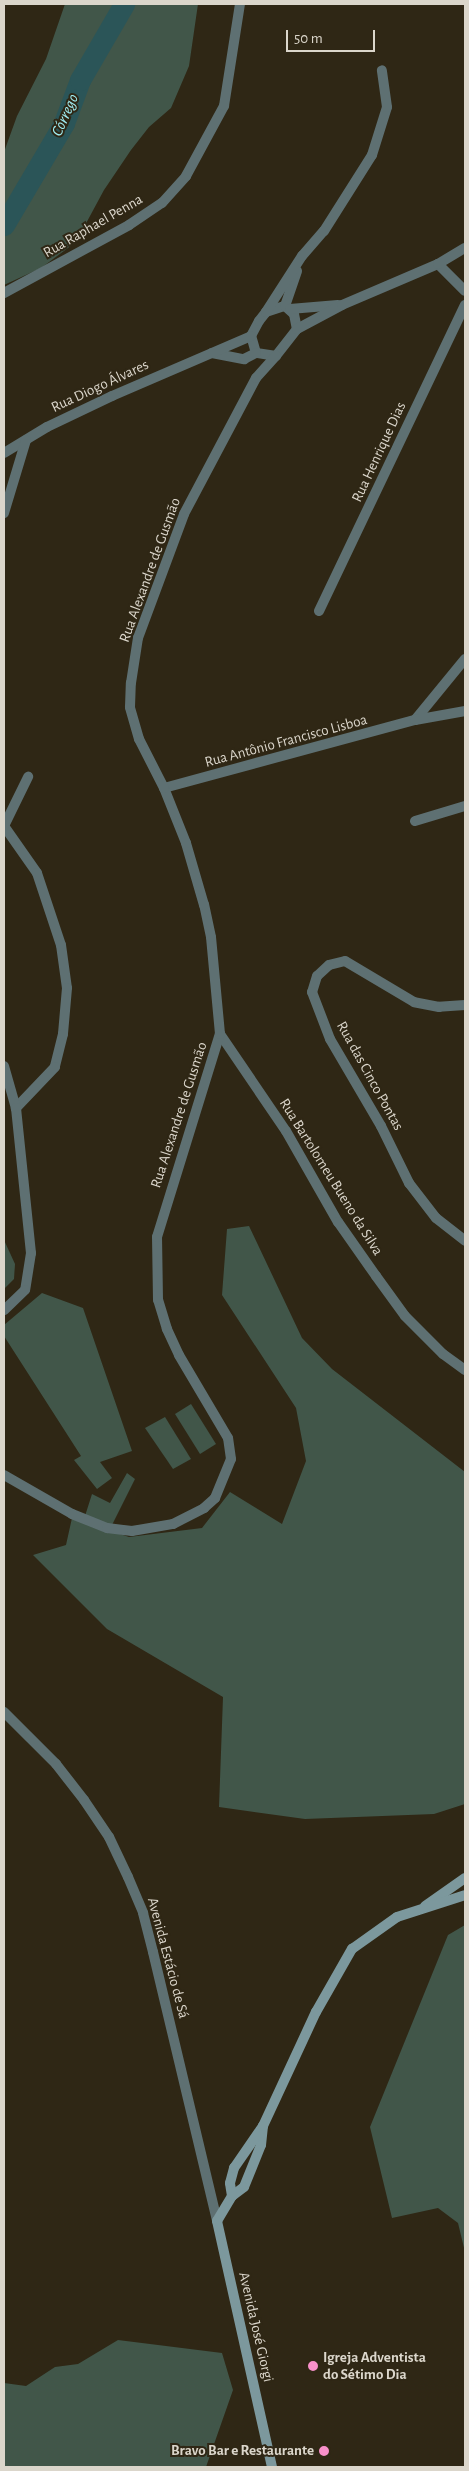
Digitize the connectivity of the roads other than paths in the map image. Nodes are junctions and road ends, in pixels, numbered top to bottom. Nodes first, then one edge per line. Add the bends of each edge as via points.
1 (240, 4) edge
2 (382, 70) dead end
3 (463, 251) edge
4 (302, 256) junction
5 (438, 264) junction
6 (465, 290) edge
7 (4, 293) edge
8 (342, 305) junction
9 (465, 305) edge
10 (288, 307) junction
11 (266, 312) junction
12 (297, 329) junction
13 (251, 336) junction
14 (212, 353) junction
15 (257, 354) junction
16 (276, 356) junction
17 (256, 378) junction
18 (26, 440) junction
19 (4, 453) edge
20 (4, 476) edge
21 (12, 484) junction
22 (4, 513) edge
23 (319, 611) dead end
24 (465, 658) edge
25 (465, 711) edge
26 (415, 720) junction
27 (28, 778) dead end
28 (164, 788) junction
29 (465, 806) edge
30 (415, 821) dead end
31 (4, 826) edge
32 (465, 1005) edge
33 (220, 1034) junction
34 (4, 1066) edge
35 (16, 1108) junction
36 (465, 1242) edge
37 (4, 1310) edge
38 (465, 1370) edge
39 (4, 1476) edge
40 (4, 1712) edge
41 (465, 1878) edge
42 (465, 1895) edge
43 (421, 1908) junction
44 (264, 2126) junction
45 (232, 2196) junction
46 (217, 2221) junction
47 (272, 2467) edge

1 - 7 street, Rua Raphael Penna via 224,106 186,176 162,203 129,225
2 - 4 street via 387,107 372,155 324,231
3 - 5 street
4 - 10 street
4 - 11 street
5 - 6 street
5 - 8 street
8 - 10 street
8 - 12 street
9 - 23 street, Rua Henrique Dias
10 - 11 street
10 - 12 street via 297,320
11 - 13 street
12 - 16 street
13 - 14 street, Rua Diogo Álvares
13 - 15 street
14 - 15 street via 244,359
14 - 18 street, Rua Diogo Álvares via 112,396
15 - 16 street
15 - 17 street, Rua Alexandre de Gusmão
16 - 17 street, Rua Alexandre de Gusmão
17 - 28 street, Rua Alexandre de Gusmão via 184,514 138,638 130,707 138,739
18 - 19 street, Rua Diogo Álvares
18 - 21 street
20 - 21 street
21 - 22 street
24 - 26 street
25 - 26 street, Rua Antônio Francisco Lisboa
26 - 28 street, Rua Antônio Francisco Lisboa
27 - 31 street
28 - 33 street, Rua Alexandre de Gusmão via 186,843 204,904 211,936
29 - 30 street
31 - 35 street via 37,874 61,945 67,988 63,1034 55,1067
32 - 36 street, Rua das Cinco Pontas via 439,1007 414,1002 345,961 329,965 317,976 312,992 330,1039 381,1126 410,1184 436,1218
33 - 38 street, Rua Bartolomeu Bueno da Silva via 286,1131 338,1222 405,1316 443,1354
33 - 39 street, Rua Alexandre de Gusmão via 157,1237 156,1276 166,1329 228,1438 231,1459 223,1483 215,1498 189,1518 132,1531 106,1528 72,1514
34 - 35 street
35 - 37 street via 31,1252 24,1290
40 - 46 street, Avenida Estácio de Sá via 56,1764 84,1800 109,1837 128,1877 143,1913
41 - 43 street
42 - 43 street via 452,1902
43 - 44 street via 377,1929 352,1949 316,2012
44 - 45 street via 261,2145 244,2187
44 - 45 street via 234,2168 230,2183
45 - 46 street
46 - 47 street, Avenida José Giorgi

